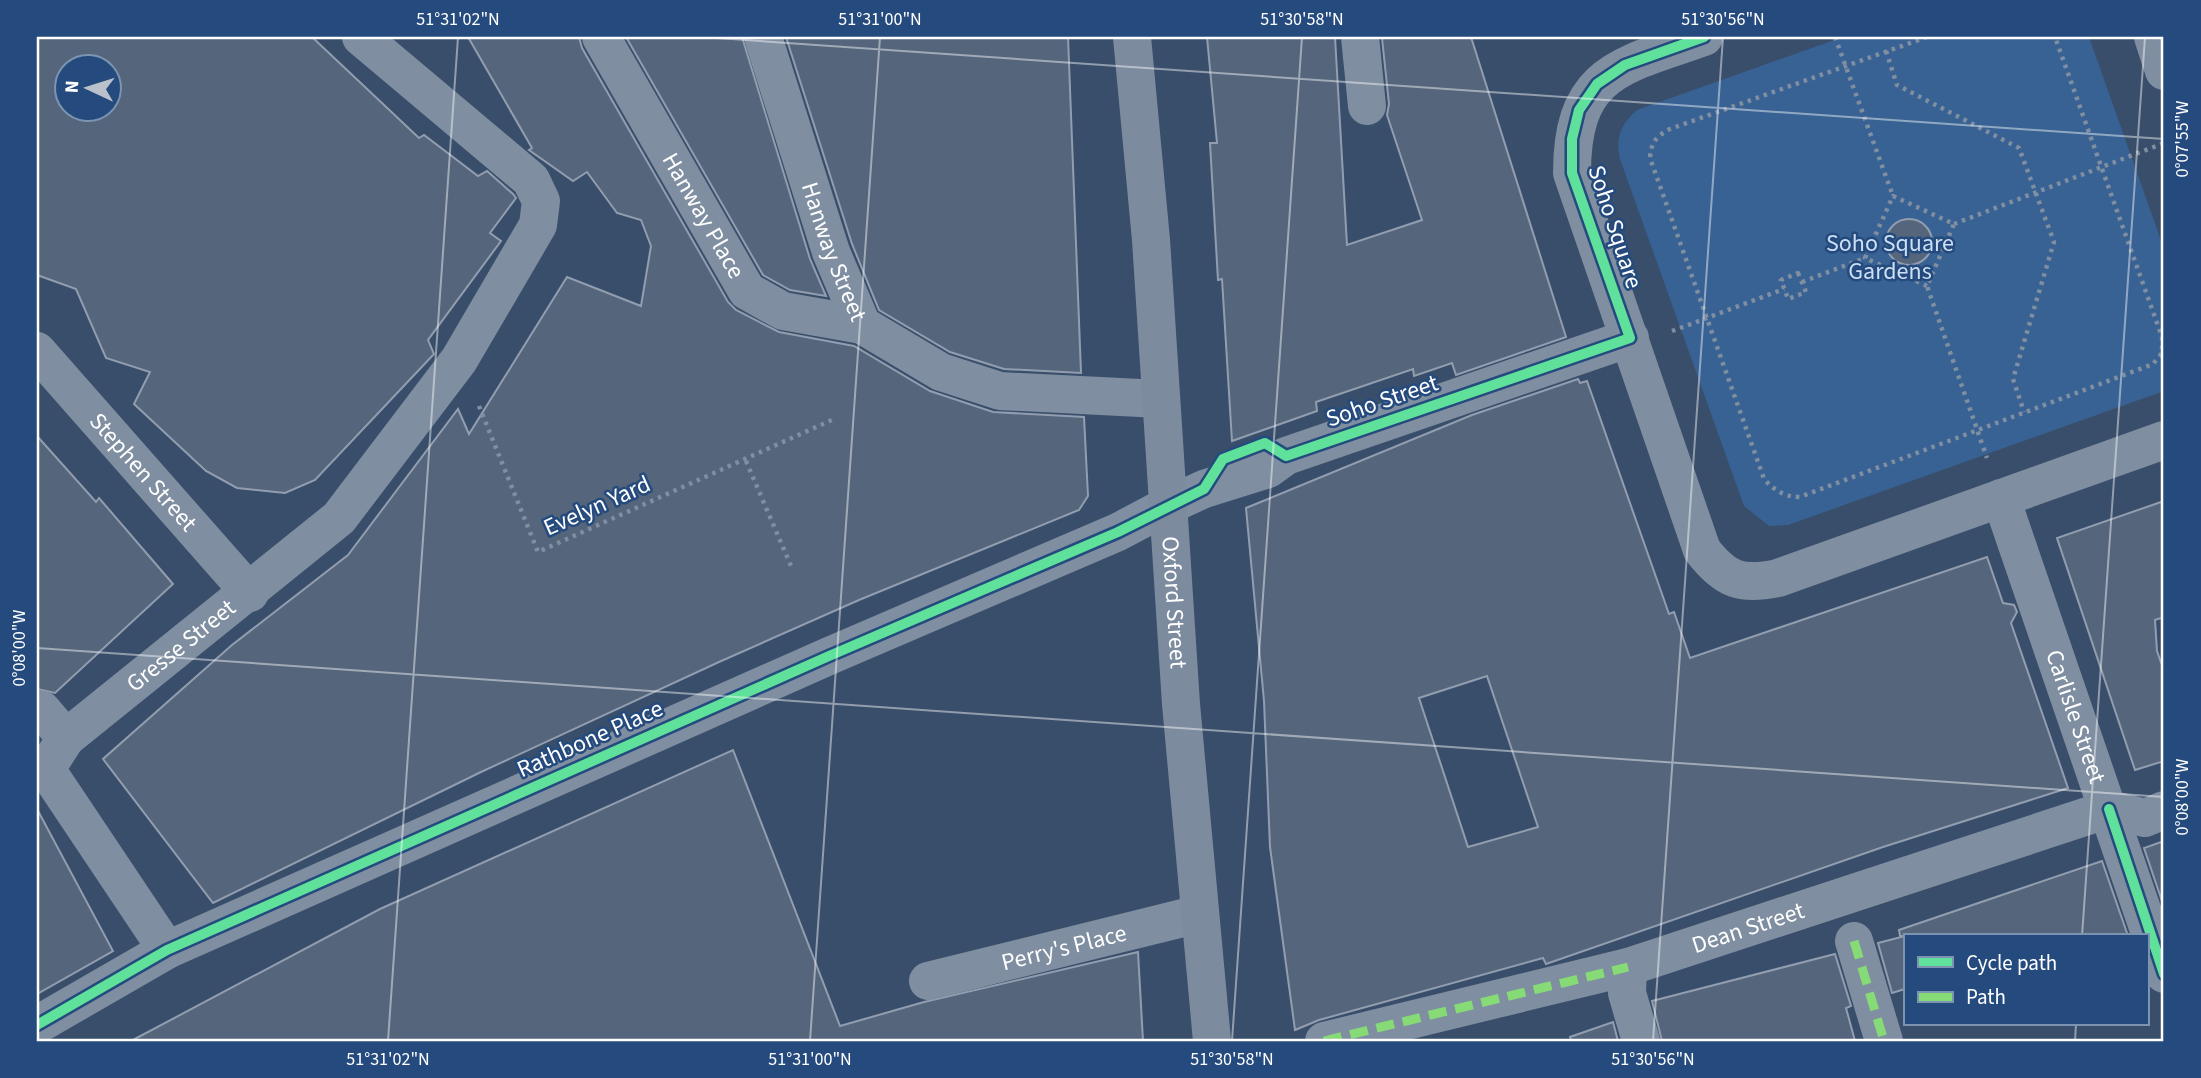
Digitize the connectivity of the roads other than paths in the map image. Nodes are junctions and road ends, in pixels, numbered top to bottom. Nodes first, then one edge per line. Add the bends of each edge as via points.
1 (361, 37) edge
2 (601, 37) edge
3 (763, 37) edge
4 (1132, 37) edge
5 (1360, 37) edge
6 (1704, 37) edge
7 (2153, 37) edge
8 (2164, 71) edge
9 (1367, 106) dead end
10 (862, 325) junction
11 (1630, 338) junction
12 (37, 351) edge
13 (1160, 399) junction
14 (2164, 440) edge
15 (2001, 498) junction
16 (1167, 506) junction
17 (250, 593) junction
18 (2109, 809) junction
19 (2164, 810) edge
20 (1199, 914) junction
21 (1854, 941) dead end
22 (167, 950) junction
23 (1629, 967) junction
24 (2164, 974) edge
25 (928, 981) dead end
26 (37, 1025) edge
27 (1212, 1041) edge
28 (1324, 1041) edge
29 (1641, 1041) edge
30 (1884, 1041) edge

1 - 17 street, Gresse Street via 531,180 541,201 538,225 459,360 339,518
2 - 10 street, Hanway Place via 747,291 783,311
3 - 10 street, Hanway Street via 831,252
4 - 13 main road, Oxford Street
5 - 9 street
6 - 11 street, Soho Square via 1625,65 1597,84 1579,110 1572,139 1572,173
7 - 8 street
10 - 13 street, Hanway Street via 941,372 1000,391
11 - 15 street, Soho Square via 1702,550 1716,568 1736,580 1757,583 1778,578
11 - 16 street, Soho Street via 1286,456 1268,469
12 - 17 street, Stephen Street
13 - 16 main road, Oxford Street
14 - 15 street, Soho Square
15 - 18 street, Carlisle Street
16 - 20 main road, Oxford Street
16 - 22 street, Rathbone Place
17 - 22 street, Gresse Street via 54,724 46,769
18 - 19 street via 2145,818
18 - 23 street, Dean Street
18 - 24 street, Carlisle Street
20 - 25 street, Perry's Place
20 - 27 main road, Oxford Street
21 - 30 street
22 - 26 street, Rathbone Place
23 - 28 street, Dean Street
23 - 29 street via 1628,993

